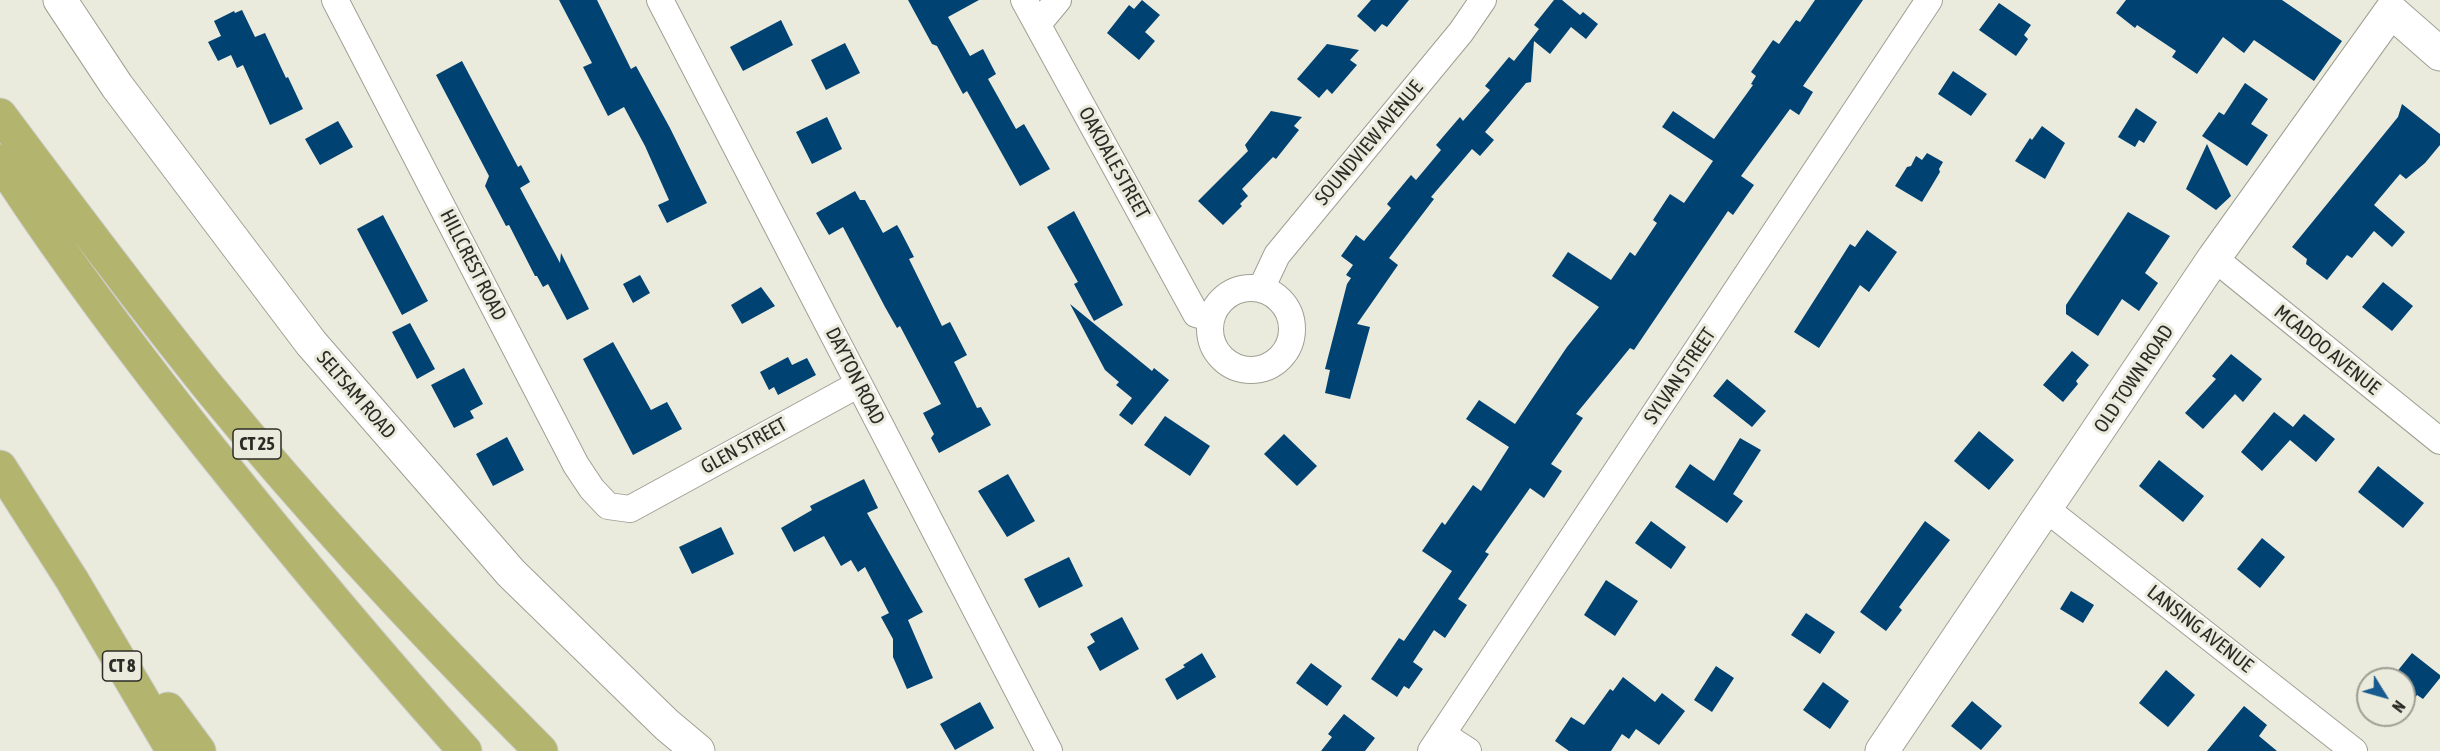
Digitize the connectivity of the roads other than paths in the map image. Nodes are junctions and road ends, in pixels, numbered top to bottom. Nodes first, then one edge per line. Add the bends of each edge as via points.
1 (60, 0) edge
2 (335, 0) edge
3 (660, 0) edge
4 (1024, 0) edge
5 (1058, 0) edge
6 (1483, 0) edge
7 (1929, 0) edge
8 (2396, 5) edge
9 (1038, 24) junction
10 (2440, 54) edge
11 (0, 115) edge
12 (0, 161) edge
13 (2214, 258) junction
14 (1261, 289) junction
15 (1210, 318) junction
16 (859, 384) junction
17 (2440, 441) edge
18 (0, 467) edge
19 (2045, 508) junction
20 (630, 509) joint
21 (72, 580) junction
22 (1437, 743) edge
23 (1885, 750) edge
24 (173, 751) edge
25 (199, 751) edge
26 (465, 751) edge
27 (541, 751) edge
28 (698, 751) edge
29 (1049, 751) edge
30 (1468, 751) edge
31 (2354, 751) edge

1 - 28 main road, SELTSAM ROAD via 117,86 311,343 511,573
2 - 20 street, HILLCREST ROAD via 576,465 608,506
3 - 16 street, DAYTON ROAD
4 - 9 street, OAKDALE STREET
5 - 9 street
6 - 14 street, SOUNDVIEW AVENUE via 1277,255
7 - 22 street, SYLVAN STREET
8 - 10 main road
8 - 13 main road, OLD TOWN ROAD
9 - 15 street, OAKDALE STREET via 1196,314
11 - 27 highway, CT 25 via 163,329 264,453 383,587
12 - 26 highway via 77,275 180,410 294,552
13 - 17 street, MCADOO AVENUE
13 - 19 main road, OLD TOWN ROAD
14 - 15 street via 1248,287 1224,296
14 - 15 street via 1274,294 1290,314 1290,341 1274,363 1250,371 1226,363 1211,343
16 - 20 street, GLEN STREET
16 - 29 street, DAYTON ROAD
18 - 21 highway, CT 8
19 - 23 main road, OLD TOWN ROAD
19 - 31 street, LANSING AVENUE
21 - 24 highway, CT 8
21 - 25 highway
22 - 30 street

